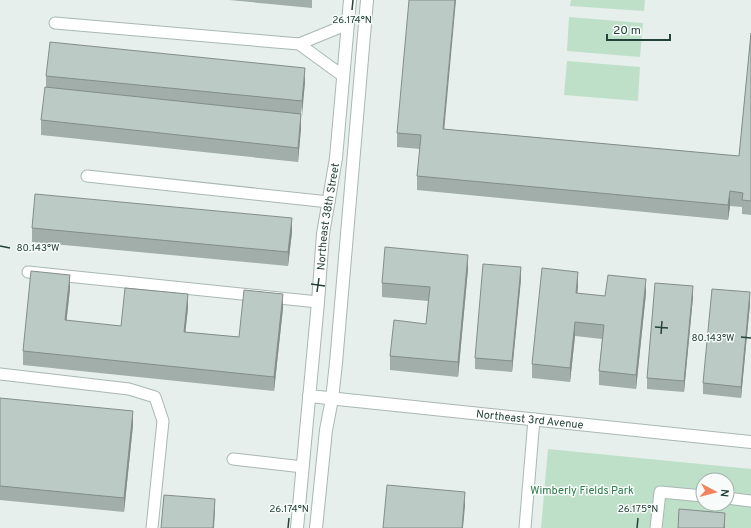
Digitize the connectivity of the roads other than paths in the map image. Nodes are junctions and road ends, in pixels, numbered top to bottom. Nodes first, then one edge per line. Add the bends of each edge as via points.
1 (350, 0) edge
2 (367, 0) edge
3 (56, 23) dead end
4 (348, 24) junction
5 (299, 44) junction
6 (344, 76) junction
7 (87, 176) dead end
8 (329, 202) junction
9 (28, 272) dead end
10 (318, 302) junction
11 (0, 374) edge
12 (309, 396) junction
13 (332, 399) junction
14 (534, 419) junction
15 (751, 442) edge
16 (233, 459) dead end
17 (303, 467) junction
18 (695, 495) edge
19 (735, 499) edge
20 (751, 501) edge
21 (152, 528) edge
22 (297, 528) edge
23 (316, 528) edge
24 (525, 528) edge
25 (656, 528) edge

1 - 4 street, Northeast 38th Street
2 - 13 street, Northeast 38th Street
3 - 5 lane
4 - 5 lane
4 - 6 street, Northeast 38th Street
5 - 6 lane
6 - 8 street, Northeast 38th Street
7 - 8 lane
8 - 10 street, Northeast 38th Street via 323,234
9 - 10 lane
10 - 12 street, Northeast 38th Street
11 - 21 lane via 129,389 155,397 163,420
12 - 13 street, Northeast 3rd Avenue
12 - 17 street, Northeast 38th Street
13 - 14 street, Northeast 3rd Avenue
13 - 23 street, Northeast 38th Street via 326,430
14 - 15 street, Northeast 3rd Avenue
14 - 24 lane
16 - 17 lane
17 - 22 street, Northeast 38th Street
18 - 25 lane via 660,492
19 - 20 lane

